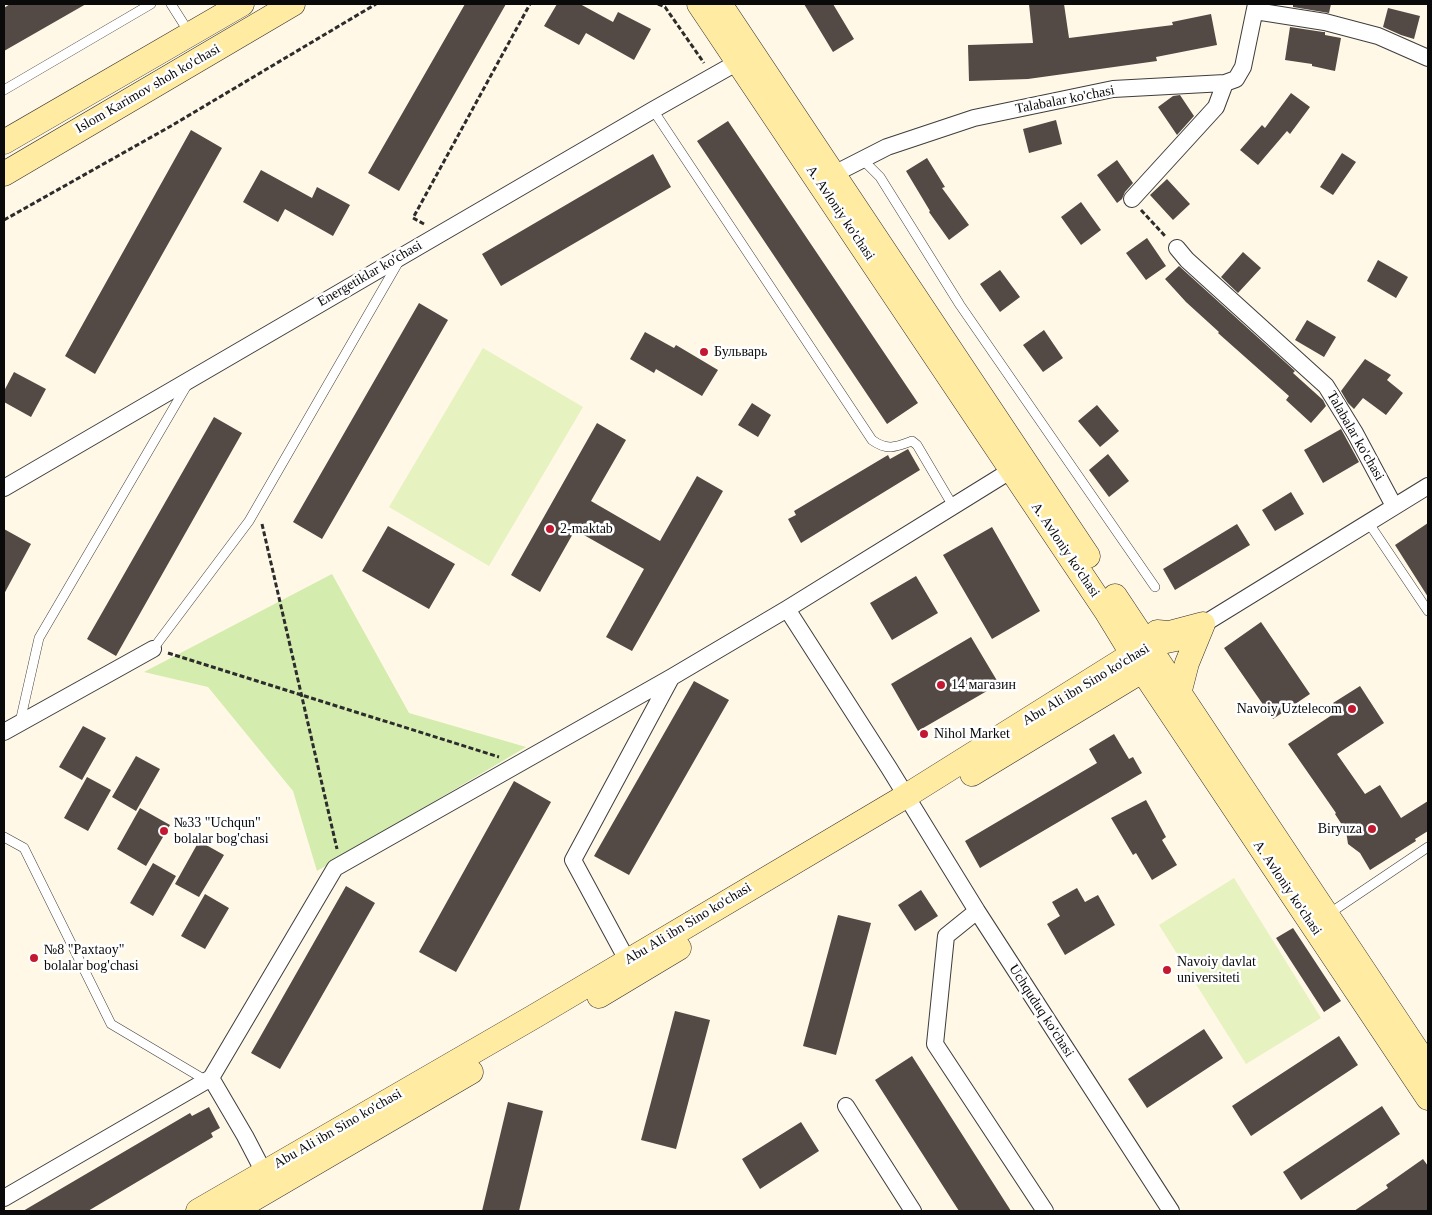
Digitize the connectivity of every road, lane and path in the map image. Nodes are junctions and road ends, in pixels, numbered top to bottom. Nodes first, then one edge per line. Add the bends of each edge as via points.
1 (151, 4) edge
2 (171, 4) edge
3 (242, 4) edge
4 (293, 4) edge
5 (376, 4) edge
6 (530, 4) edge
7 (658, 4) edge
8 (699, 4) edge
9 (720, 4) edge
10 (1255, 7) edge
11 (190, 34) junction
12 (1428, 58) edge
13 (738, 62) junction
14 (713, 75) junction
15 (1225, 83) junction
16 (4, 90) edge
17 (653, 110) junction
18 (4, 142) edge
19 (862, 159) junction
20 (4, 174) edge
21 (834, 174) junction
22 (1132, 198) joint
23 (4, 220) edge
24 (440, 234) junction
25 (1177, 248) joint
26 (402, 256) junction
27 (191, 379) junction
28 (1010, 471) junction
29 (1428, 486) edge
30 (4, 488) edge
31 (258, 506) junction
32 (953, 506) junction
33 (1394, 506) junction
34 (1368, 522) junction
35 (1155, 587) dead end
36 (787, 609) junction
37 (1428, 611) edge
38 (1203, 624) junction
39 (1124, 625) junction
40 (1176, 639) joint
41 (153, 648) junction
42 (1145, 658) junction
43 (672, 677) junction
44 (1109, 681) junction
45 (1172, 698) junction
46 (20, 722) junction
47 (4, 732) edge
48 (519, 764) junction
49 (910, 802) junction
50 (4, 837) edge
51 (1428, 847) edge
52 (340, 865) junction
53 (977, 912) junction
54 (1319, 920) junction
55 (631, 968) junction
56 (1428, 1067) edge
57 (209, 1080) junction
58 (1428, 1098) edge
59 (846, 1106) dead end
60 (268, 1180) junction
61 (4, 1198) edge
62 (198, 1211) edge
63 (233, 1211) edge
64 (913, 1211) edge
65 (1046, 1211) edge
66 (1171, 1211) edge

1 - 16 lane
2 - 11 lane
3 - 11 main road, Islom Karimov shoh ko'chasi
4 - 20 main road, Islom Karimov shoh ko'chasi
5 - 23 path via 171,126
6 - 24 path via 413,218
7 - 14 path via 665,7
8 - 13 main road, A. Avloniy ko'chasi
9 - 21 main road, A. Avloniy ko'chasi
10 - 12 street via 1378,36
10 - 15 street via 1243,67 1236,79
11 - 18 main road, Islom Karimov shoh ko'chasi
13 - 14 street, Energetiklar ko'chasi
13 - 28 main road, A. Avloniy ko'chasi
14 - 17 street, Energetiklar ko'chasi
15 - 19 street, Talabalar ko'chasi via 1112,89 974,118 887,147
15 - 22 street via 1216,107
17 - 24 street, Energetiklar ko'chasi
17 - 32 lane via 872,440 882,447 897,447 912,441 917,444
19 - 21 street, Talabalar ko'chasi
19 - 35 lane via 880,177 960,304
21 - 39 main road, A. Avloniy ko'chasi
22 - 25 path
24 - 26 street, Energetiklar ko'chasi
25 - 33 street, Talabalar ko'chasi via 1326,386
26 - 27 street, Energetiklar ko'chasi
26 - 31 lane
27 - 30 street, Energetiklar ko'chasi
27 - 46 lane via 39,638
28 - 32 street
28 - 39 main road, A. Avloniy ko'chasi
29 - 33 street, Abu Ali ibn Sino ko'chasi
31 - 41 lane
31 - 52 path
32 - 36 street
33 - 34 street, Abu Ali ibn Sino ko'chasi
34 - 37 lane
34 - 38 street, Abu Ali ibn Sino ko'chasi
36 - 43 street
36 - 49 street, Uchquduq ko'chasi
38 - 39 main road via 1169,633
38 - 40 street, Abu Ali ibn Sino ko'chasi
38 - 45 main road
39 - 42 main road, A. Avloniy ko'chasi
39 - 44 main road via 1114,651
40 - 42 main road, Abu Ali ibn Sino ko'chasi
41 - 46 street
41 - 48 path
42 - 44 main road, Abu Ali ibn Sino ko'chasi
42 - 45 main road, A. Avloniy ko'chasi
43 - 48 street
43 - 55 street via 572,860
44 - 45 main road
44 - 49 main road, Abu Ali ibn Sino ko'chasi
45 - 54 main road, A. Avloniy ko'chasi
46 - 47 street
48 - 52 street
49 - 53 street, Uchquduq ko'chasi
49 - 55 main road, Abu Ali ibn Sino ko'chasi
50 - 57 lane via 24,848 111,1024
51 - 54 lane
52 - 57 street via 335,868
53 - 65 street via 946,936 935,1044
53 - 66 street, Uchquduq ko'chasi
54 - 56 main road, A. Avloniy ko'chasi
54 - 58 main road, A. Avloniy ko'chasi
55 - 60 main road, Abu Ali ibn Sino ko'chasi
57 - 60 street
57 - 61 street
59 - 64 street
60 - 62 main road, Abu Ali ibn Sino ko'chasi
60 - 63 main road, Abu Ali ibn Sino ko'chasi

